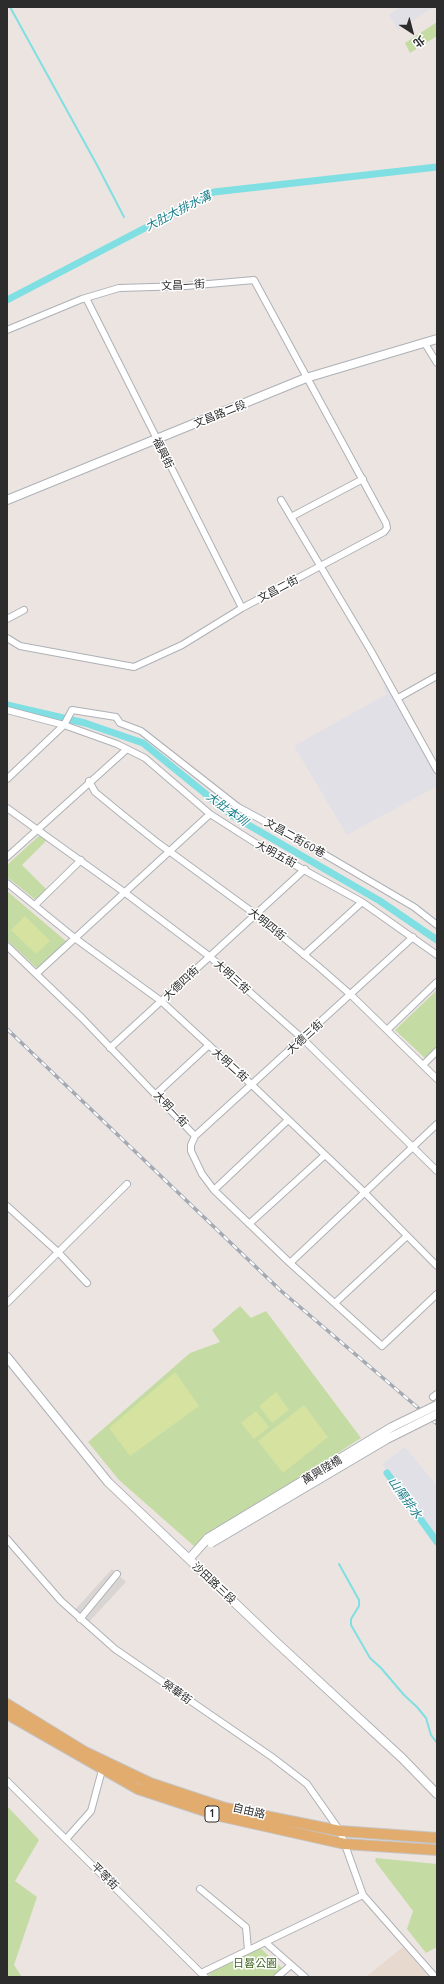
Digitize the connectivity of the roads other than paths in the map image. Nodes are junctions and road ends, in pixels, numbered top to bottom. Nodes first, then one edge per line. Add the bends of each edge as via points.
1 (86, 298) junction
2 (7, 330) edge
3 (437, 338) edge
4 (424, 342) junction
5 (437, 363) edge
6 (306, 378) junction
7 (156, 440) junction
8 (363, 479) junction
9 (7, 500) edge
10 (281, 500) dead end
11 (292, 517) junction
12 (320, 566) junction
13 (242, 608) junction
14 (24, 610) dead end
15 (7, 619) edge
16 (7, 638) edge
17 (437, 676) edge
18 (398, 698) junction
19 (7, 710) edge
20 (64, 725) junction
21 (127, 749) junction
22 (437, 770) edge
23 (7, 779) edge
24 (89, 781) junction
25 (7, 808) edge
26 (210, 814) junction
27 (38, 829) junction
28 (170, 851) junction
29 (7, 857) edge
30 (81, 860) junction
31 (305, 869) junction
32 (7, 883) edge
33 (124, 892) junction
34 (362, 902) junction
35 (35, 905) junction
36 (255, 914) junction
37 (437, 925) edge
38 (413, 937) junction
39 (76, 938) junction
40 (7, 946) edge
41 (304, 955) junction
42 (209, 956) junction
43 (437, 956) edge
44 (36, 974) junction
45 (437, 982) edge
46 (351, 995) junction
47 (161, 1001) junction
48 (387, 1030) junction
49 (303, 1040) junction
50 (209, 1045) junction
51 (110, 1048) junction
52 (437, 1051) edge
53 (423, 1065) junction
54 (437, 1079) edge
55 (252, 1085) junction
56 (156, 1094) junction
57 (288, 1120) junction
58 (437, 1124) edge
59 (195, 1136) junction
60 (413, 1147) junction
61 (325, 1155) junction
62 (437, 1171) edge
63 (127, 1184) dead end
64 (214, 1190) junction
65 (364, 1192) junction
66 (7, 1206) edge
67 (249, 1224) junction
68 (407, 1236) junction
69 (59, 1253) junction
70 (290, 1263) junction
71 (437, 1266) edge
72 (87, 1283) dead end
73 (437, 1294) edge
74 (7, 1303) edge
75 (335, 1303) junction
76 (7, 1357) edge
77 (437, 1405) edge
78 (437, 1414) edge
79 (7, 1540) edge
80 (210, 1541) junction
81 (189, 1559) junction
82 (117, 1574) dead end
83 (80, 1619) junction
84 (7, 1704) edge
85 (7, 1714) edge
86 (102, 1770) junction
87 (7, 1781) edge
88 (437, 1794) edge
89 (208, 1807) junction
90 (340, 1831) junction
91 (66, 1838) junction
92 (437, 1838) edge
93 (345, 1844) junction
94 (437, 1850) edge
95 (200, 1889) dead end
96 (363, 1895) junction
97 (265, 1942) junction
98 (248, 1950) junction
99 (292, 1965) junction
100 (203, 1975) edge
101 (277, 1977) edge
102 (305, 1977) edge
103 (435, 1977) edge

1 - 2 street, 文昌一街
1 - 6 street, 文昌一街 via 119,288 254,280
1 - 7 street, 福興街
3 - 4 street, 文昌路二段
4 - 5 street
4 - 6 street, 文昌路二段
6 - 7 street, 文昌路二段
6 - 8 street, 文昌二街
7 - 9 street, 文昌路二段
7 - 13 street, 福興街
8 - 11 street
8 - 12 street, 文昌二街 via 387,528
10 - 11 street
11 - 12 street
12 - 13 street, 文昌二街
12 - 18 street
13 - 16 street, 文昌二街 via 182,645 134,667 20,646
14 - 15 street
17 - 18 street
18 - 22 street
19 - 20 street, 大明五街
20 - 21 street, 大明五街
20 - 23 street
20 - 37 street, 文昌二街60巷 via 72,710 116,717 120,723 141,731 238,807 414,907
21 - 24 street
21 - 26 street, 大明五街 via 145,758
24 - 27 street
24 - 28 street, 大明四街 via 95,792
25 - 27 street, 大明三街
26 - 28 street
26 - 31 street, 大明五街 via 256,844
27 - 29 street
27 - 30 street, 大明三街
28 - 33 street
28 - 36 street, 大明四街
30 - 33 street, 大明三街
30 - 35 street
31 - 34 street, 大明五街
31 - 36 street, 大德四街
32 - 35 street, 大明二街
33 - 39 street
33 - 42 street, 大明三街
34 - 38 street, 大明五街
34 - 41 street
35 - 39 street, 大明二街
36 - 41 street, 大明四街
36 - 42 street, 大德四街
38 - 43 street, 大明五街
38 - 46 street, 大德三街
39 - 44 street
39 - 47 street, 大明二街
40 - 44 street, 大明一街
41 - 46 street, 大明四街
42 - 47 street, 大德四街
42 - 49 street, 大明三街
44 - 51 street, 大明一街
45 - 48 street
46 - 48 street, 大明四街
46 - 49 street, 大德三街
47 - 50 street, 大明二街
47 - 51 street, 大德四街
48 - 53 street, 大明四街
49 - 55 street, 大德三街
49 - 60 street, 大明三街
50 - 55 street, 大明二街
50 - 56 street
51 - 56 street, 大明一街
52 - 53 street
53 - 54 street, 大明四街
55 - 57 street, 大明二街
55 - 59 street, 大德三街
56 - 59 street, 大明一街
57 - 61 street, 大明二街
57 - 64 street
58 - 60 street
59 - 64 street, 大明一街 via 191,1151 202,1174
60 - 62 street, 大明三街
60 - 65 street
61 - 65 street, 大明二街
61 - 67 street
63 - 69 street
64 - 67 street, 大明一街
65 - 68 street, 大明二街
65 - 70 street
66 - 69 street
67 - 70 street, 大明一街
68 - 71 street, 大明二街
68 - 75 street
69 - 72 street
69 - 74 street
70 - 75 street, 大明一街
73 - 75 street, 大明一街 via 382,1346
76 - 81 street, 沙田路三段 via 108,1482
77 - 80 street, 萬興陸橋, bridge via 392,1427
78 - 80 street, 萬興陸橋, bridge via 387,1439
79 - 83 street, 榮華街
80 - 81 street
81 - 88 street, 沙田路三段 via 402,1758
82 - 83 street
83 - 90 street, 榮華街 via 115,1649 307,1784
84 - 89 main road, 自由路 / 1 via 85,1752
85 - 86 main road, 自由路 / 1
86 - 89 main road, 自由路 / 1 via 138,1789
86 - 91 street via 91,1811
87 - 91 street, 平等街
89 - 90 main road, 自由路 / 1 via 225,1808
89 - 93 main road, 自由路 / 1 via 281,1830
90 - 92 main road, 自由路 / 1
90 - 93 street, 榮華街
91 - 100 street, 平等街
93 - 94 main road, 自由路 / 1
93 - 96 street, 榮華街
95 - 98 street via 246,1927
96 - 97 street
96 - 103 street
97 - 98 street
97 - 99 street
98 - 100 street
99 - 101 street
99 - 102 street

